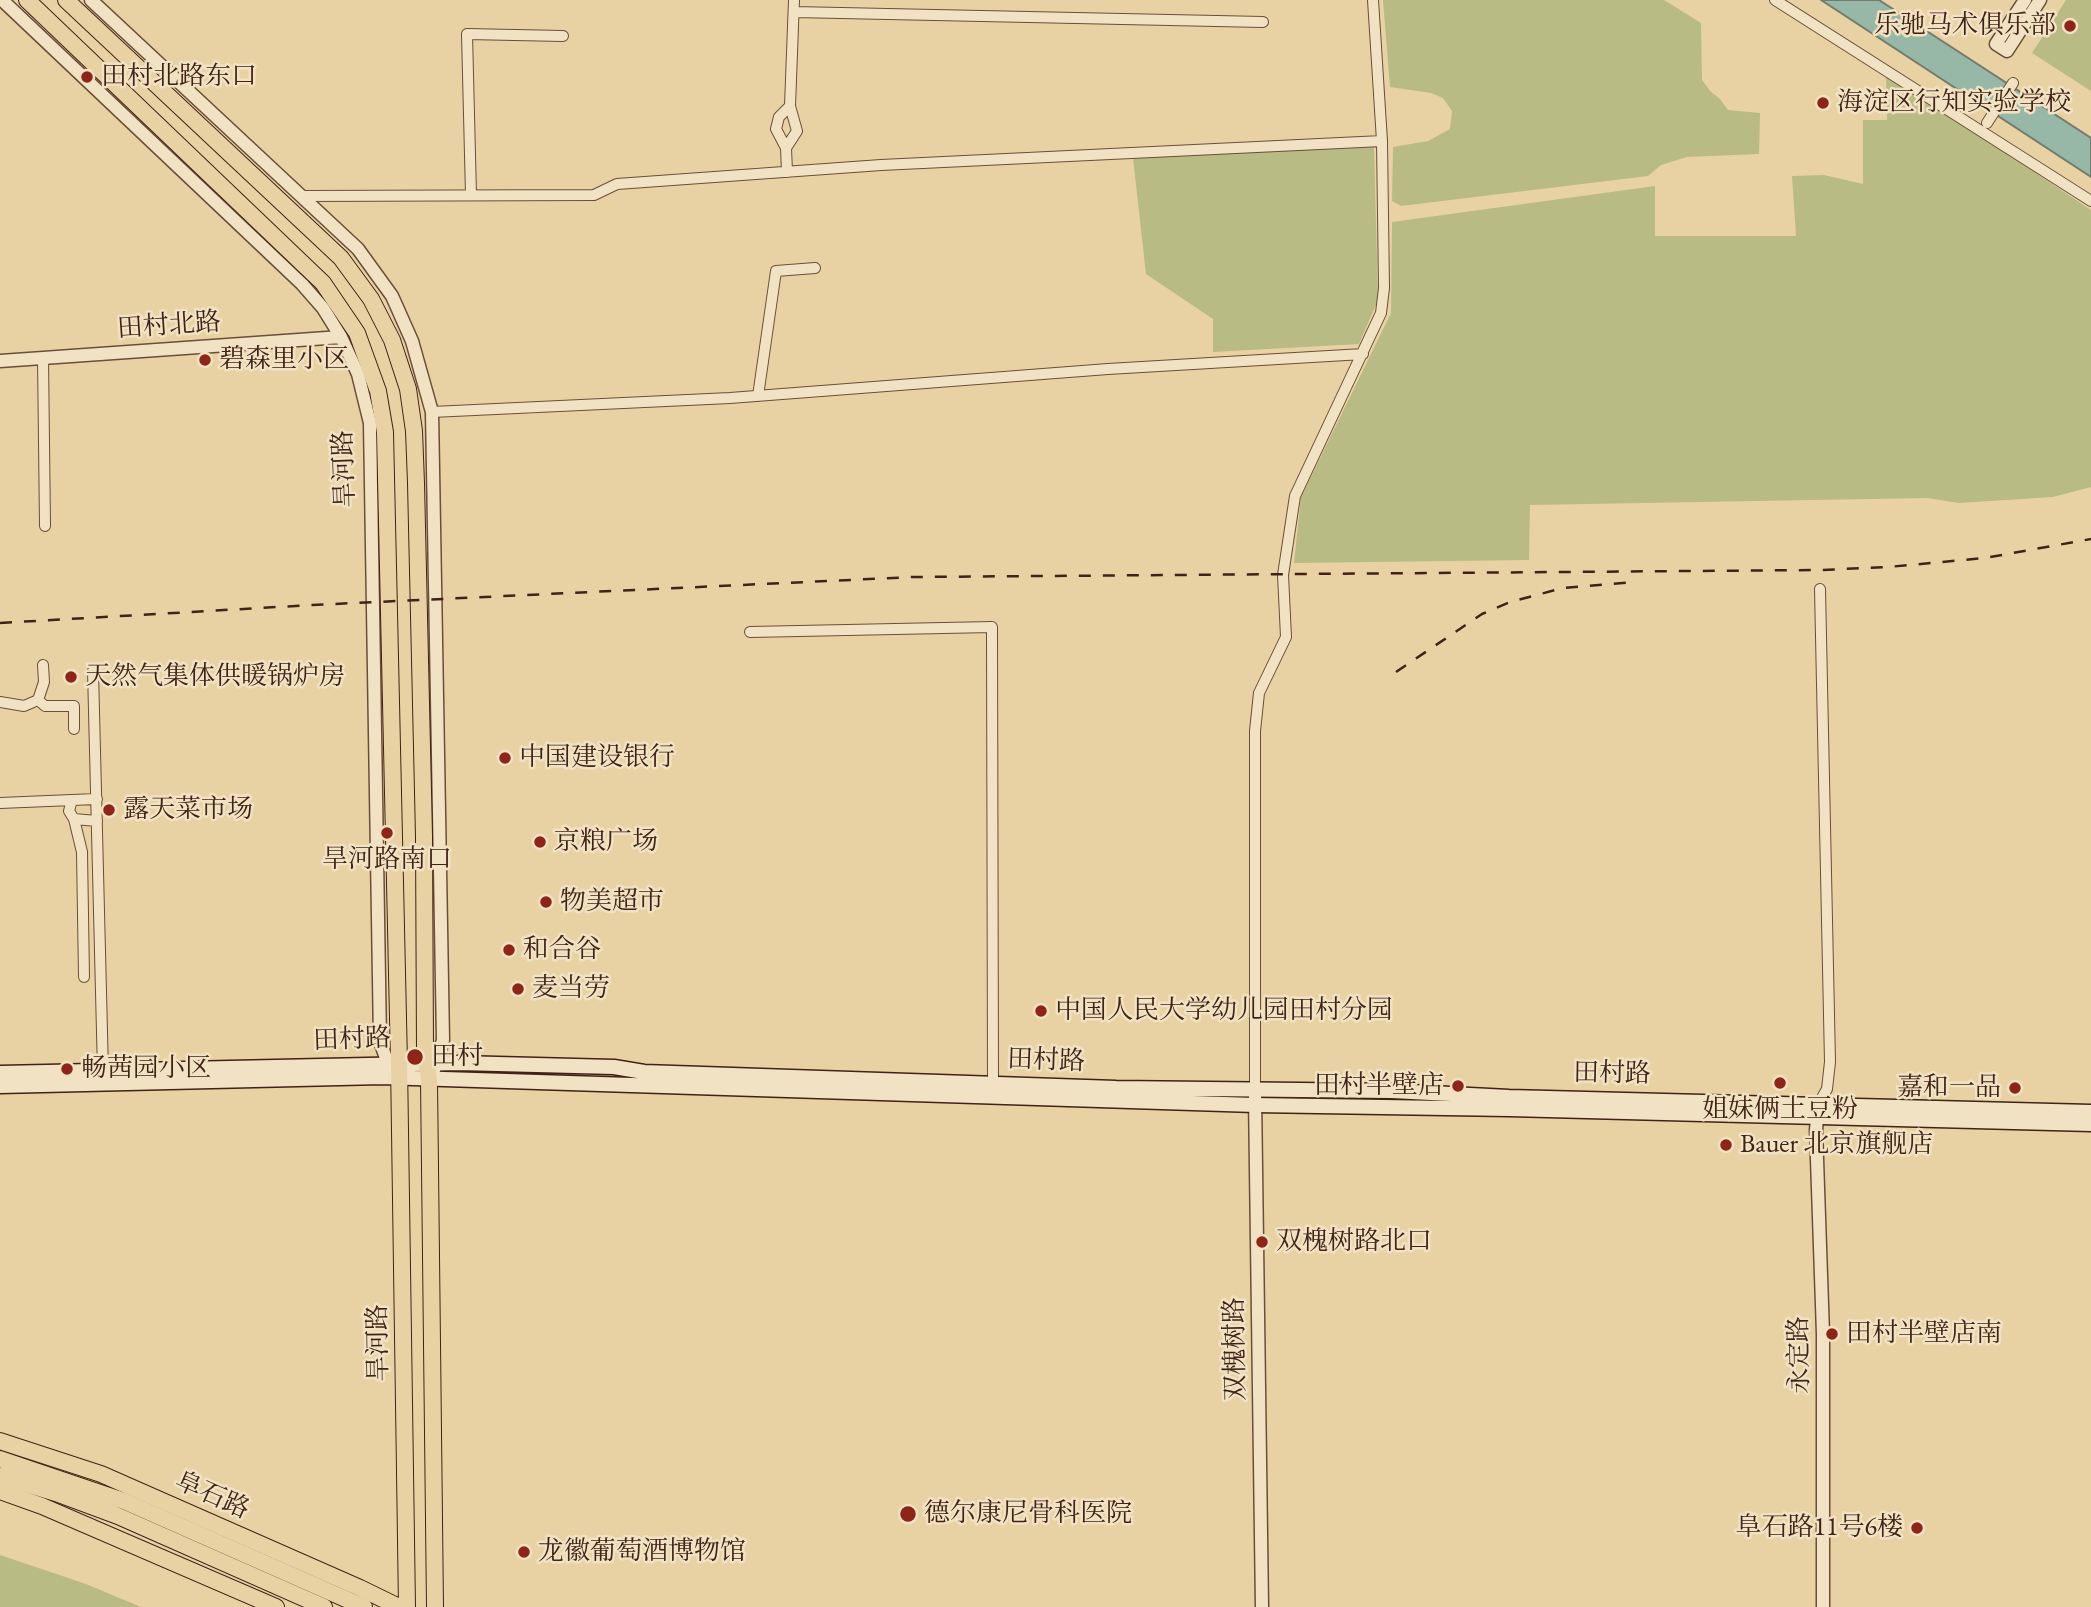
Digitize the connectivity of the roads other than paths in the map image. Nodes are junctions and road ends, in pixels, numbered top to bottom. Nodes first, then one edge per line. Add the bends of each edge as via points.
1 (2, 0) edge
2 (27, 0) edge
3 (66, 0) edge
4 (91, 0) edge
5 (794, 0) edge
6 (1373, 0) edge
7 (1775, 0) edge
8 (2025, 0) edge
9 (2040, 0) edge
10 (794, 12) junction
11 (1263, 22) dead end
12 (125, 31) junction
13 (563, 36) dead end
14 (2013, 83) dead end
15 (161, 88) junction
16 (790, 106) junction
17 (1986, 123) dead end
18 (1382, 141) junction
19 (180, 144) junction
20 (786, 148) junction
21 (787, 172) junction
22 (471, 195) junction
23 (303, 196) junction
24 (2091, 201) edge
25 (225, 212) junction
26 (815, 268) dead end
27 (341, 337) junction
28 (1363, 354) junction
29 (43, 358) junction
30 (0, 361) edge
31 (758, 396) junction
32 (432, 412) junction
33 (45, 526) dead end
34 (1820, 589) dead end
35 (750, 632) dead end
36 (43, 665) dead end
37 (93, 671) dead end
38 (37, 700) junction
39 (0, 702) edge
40 (74, 729) dead end
41 (97, 799) junction
42 (72, 800) junction
43 (0, 803) edge
44 (74, 819) junction
45 (97, 821) junction
46 (377, 838) junction
47 (440, 846) junction
48 (395, 910) junction
49 (424, 920) junction
50 (84, 978) dead end
51 (395, 1068) junction
52 (431, 1069) junction
53 (103, 1072) junction
54 (0, 1073) edge
55 (993, 1084) junction
56 (0, 1086) edge
57 (1255, 1097) junction
58 (1819, 1103) junction
59 (2091, 1112) edge
60 (1816, 1118) junction
61 (2091, 1124) edge
62 (0, 1441) edge
63 (0, 1459) edge
64 (0, 1476) edge
65 (0, 1492) edge
66 (275, 1607) edge
67 (324, 1607) edge
68 (364, 1607) edge
69 (399, 1607) edge
70 (407, 1607) edge
71 (435, 1607) edge
72 (1262, 1607) edge
73 (1823, 1607) edge

1 - 25 street, 旱河路
2 - 19 main road, 旱河路
3 - 15 main road, 旱河路
4 - 12 street, 旱河路
5 - 10 street
6 - 18 street
7 - 24 street
8 - 9 street via 1996,44 2007,51
10 - 11 street
10 - 16 street
12 - 15 street
12 - 23 street, 旱河路
13 - 22 street via 467,34
14 - 17 street
15 - 49 main road, 旱河路 via 341,258 371,299 392,340 408,389 414,431
16 - 20 street via 797,131
16 - 20 street via 779,117 776,129
18 - 21 street
18 - 28 street via 1384,288 1381,313
19 - 25 street
19 - 48 main road, 旱河路 via 323,283 358,332 378,391 385,432
20 - 21 street
21 - 22 street via 617,184 594,195
22 - 23 street
23 - 32 street, 旱河路 via 358,249 392,296
25 - 27 street, 旱河路 via 302,284
26 - 31 street via 776,271
27 - 29 street, 田村北路
27 - 46 street, 旱河路 via 358,374 370,423
28 - 31 street
28 - 57 street via 1296,496 1283,575 1286,637 1259,693 1255,731
29 - 30 street, 田村北路
29 - 33 street
31 - 32 street
32 - 47 street, 旱河路
34 - 58 street via 1829,1062 1827,1089
35 - 55 street via 992,627
36 - 38 street via 44,682
37 - 41 street
38 - 39 street via 24,706
38 - 40 street via 44,706 74,706
41 - 42 street
41 - 45 street
42 - 43 street
42 - 44 street via 69,811
44 - 45 street
44 - 50 street via 82,852
45 - 53 street
46 - 48 street
46 - 51 street, 旱河路 via 380,1041
47 - 49 street
47 - 52 street, 旱河路 via 443,1040
48 - 51 main road, 旱河路
49 - 52 main road, 旱河路
51 - 52 main road, 田村路
51 - 53 main road, 田村路
51 - 56 main road, 田村路 via 262,1078
51 - 70 main road, 旱河路
52 - 55 main road, 田村路 via 614,1067 644,1072
52 - 57 main road, 田村路
52 - 71 main road, 旱河路
53 - 54 main road, 田村路
55 - 57 main road, 田村路
57 - 58 main road, 田村路 via 1269,1088
57 - 60 main road, 田村路
57 - 72 street, 双槐树路
58 - 59 main road, 田村路
58 - 60 street, 永定路
60 - 61 main road, 田村路
60 - 73 street, 永定路 via 1823,1334
62 - 69 main road, 阜石路 via 101,1474
63 - 68 main road, 阜石路 via 124,1501
64 - 67 main road via 118,1516
65 - 66 main road

